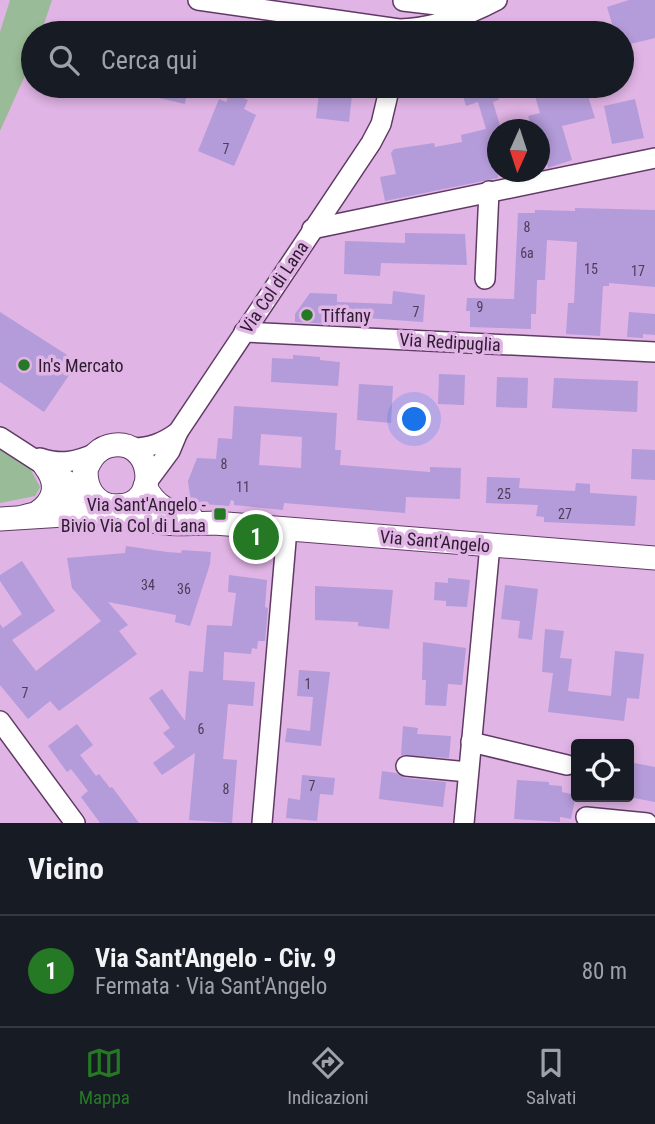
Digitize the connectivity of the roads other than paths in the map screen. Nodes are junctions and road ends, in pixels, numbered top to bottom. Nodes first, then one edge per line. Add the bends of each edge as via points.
1 (198, 0) edge
2 (403, 0) edge
3 (497, 0) edge
4 (334, 21) edge
5 (400, 21) edge
6 (444, 21) edge
7 (387, 98) edge
8 (655, 158) edge
9 (489, 191) junction
10 (312, 229) junction
11 (485, 279) dead end
12 (244, 332) junction
13 (655, 352) edge
14 (178, 432) junction
15 (0, 437) edge
16 (131, 448) junction
17 (92, 459) junction
18 (38, 461) junction
19 (146, 484) junction
20 (79, 488) junction
21 (113, 505) junction
22 (20, 516) edge
23 (214, 523) junction
24 (287, 529) junction
25 (490, 545) junction
26 (655, 558) edge
27 (0, 721) edge
28 (471, 742) junction
29 (567, 765) dead end
30 (405, 766) dead end
31 (468, 772) junction
32 (586, 817) dead end
33 (75, 823) edge
34 (262, 823) edge
35 (464, 823) edge
36 (647, 823) edge

1 - 4 street
2 - 3 street via 437,5
2 - 5 street
3 - 6 street
7 - 10 street, Via Col di Lana via 371,143
8 - 9 street
9 - 10 street
9 - 11 street
10 - 12 street, Via Col di Lana
12 - 13 street, Via Redipuglia
12 - 14 street, Via Col di Lana
14 - 16 street via 164,443
14 - 19 street, Via Col di Lana
15 - 18 street
16 - 17 street via 111,445
16 - 19 street, Via Sant'Angelo via 145,464
17 - 18 street
17 - 20 street
17 - 21 street via 86,474 89,489
18 - 20 street
18 - 22 street via 52,475 54,491 45,507
19 - 21 street via 135,500
19 - 23 street, Via Sant'Angelo via 156,503 166,510
20 - 21 street
20 - 22 street via 59,507
21 - 22 street via 96,513
21 - 23 street, Via Sant'Angelo via 157,523
23 - 24 street, Via Sant'Angelo
24 - 25 street, Via Sant'Angelo
24 - 34 street
25 - 26 street, Via Sant'Angelo
25 - 28 street
27 - 33 street
28 - 29 street
28 - 31 street
30 - 31 street
31 - 35 street
32 - 36 street

